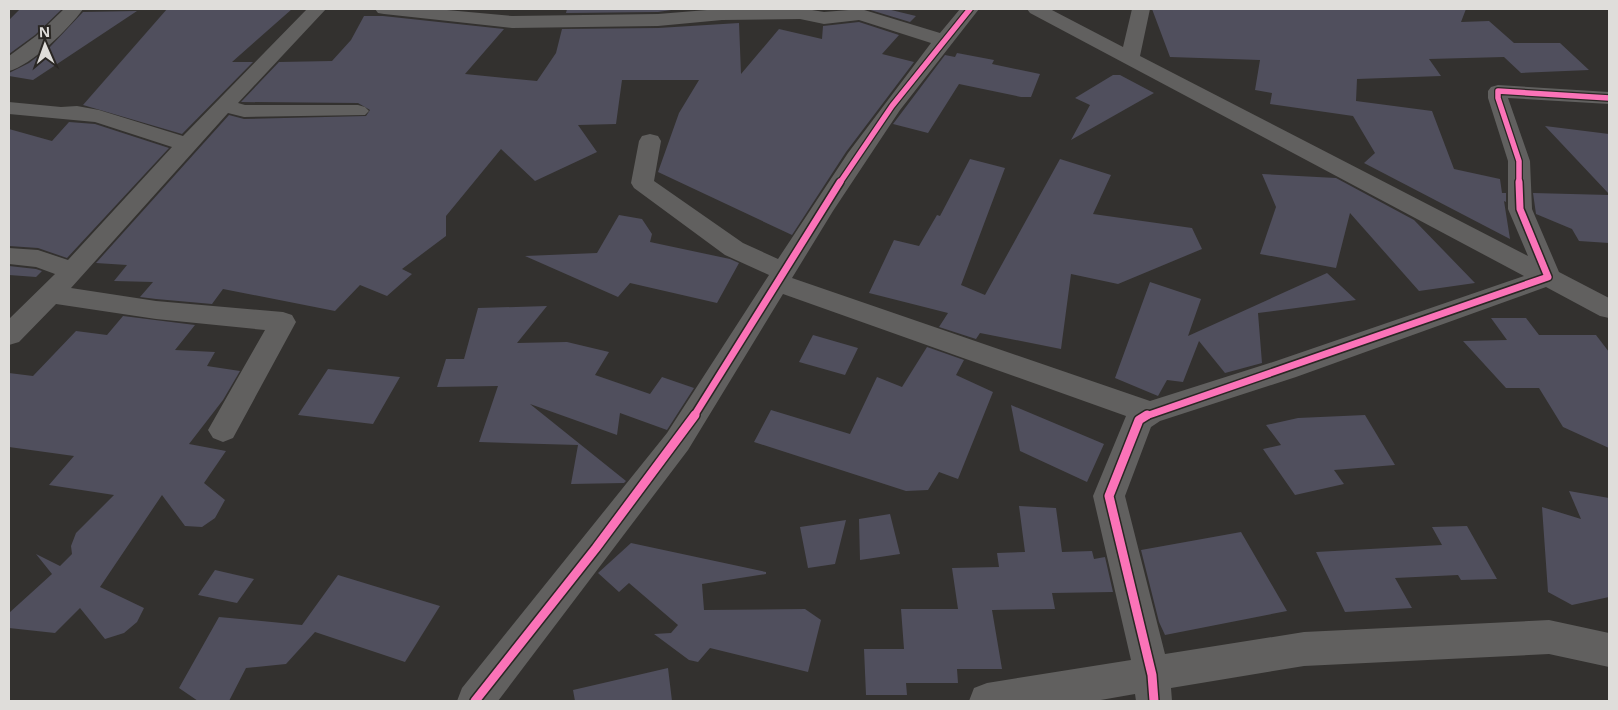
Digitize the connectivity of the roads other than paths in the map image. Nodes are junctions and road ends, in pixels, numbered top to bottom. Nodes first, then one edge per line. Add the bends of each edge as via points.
1 (74, 9) edge
2 (317, 9) edge
3 (384, 9) edge
4 (970, 9) edge
5 (1036, 9) edge
6 (1141, 9) edge
7 (943, 40) junction
8 (1130, 59) junction
9 (9, 65) edge
10 (1609, 98) edge
11 (224, 105) junction
12 (9, 108) edge
13 (358, 111) dead end
14 (650, 141) dead end
15 (186, 145) junction
16 (9, 256) edge
17 (73, 271) junction
18 (779, 277) junction
19 (1548, 277) junction
20 (49, 294) junction
21 (1609, 308) edge
22 (9, 335) edge
23 (1150, 413) junction
24 (223, 430) dead end
25 (1609, 650) edge
26 (1153, 688) edge
27 (475, 701) edge
28 (987, 701) edge

1 - 9 street via 42,40
2 - 11 street
3 - 7 street via 512,22 658,20 722,14 800,13 824,18 860,14
4 - 7 street
5 - 8 street
6 - 8 street
7 - 18 street via 885,115
8 - 19 street
10 - 19 street via 1498,91 1520,161 1520,209
11 - 13 street via 244,111
11 - 15 street
12 - 15 street via 99,116
14 - 18 street via 642,183
15 - 17 street
16 - 17 street via 38,259
17 - 20 street
18 - 23 street
18 - 27 street via 688,425 599,546
19 - 21 street
19 - 23 street
20 - 22 street
20 - 24 street via 283,322
23 - 26 street via 1139,420 1109,496
25 - 26 street via 1549,636 1304,649
26 - 28 street

